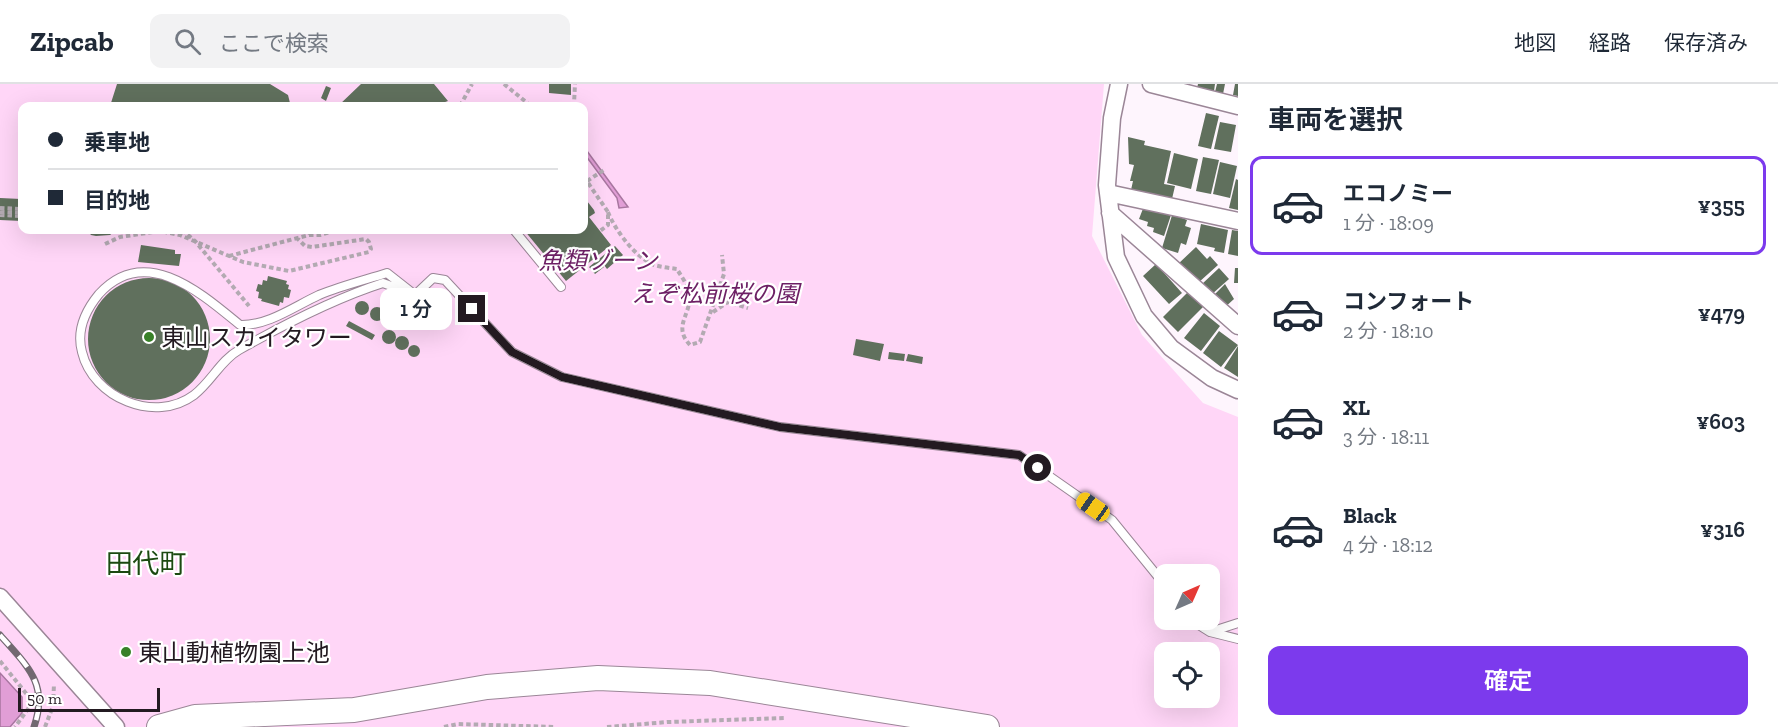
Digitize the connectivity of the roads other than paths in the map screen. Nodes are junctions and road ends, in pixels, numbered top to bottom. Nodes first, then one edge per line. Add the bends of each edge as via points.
1 (1119, 84) edge
2 (1150, 84) edge
3 (1238, 106) edge
4 (1108, 193) junction
5 (1110, 213) junction
6 (1238, 221) edge
7 (517, 234) edge
8 (561, 287) dead end
9 (415, 295) junction
10 (1238, 326) edge
11 (1238, 390) edge
12 (1154, 572) edge
13 (0, 597) edge
14 (1238, 623) edge
15 (1207, 630) edge
16 (1210, 632) junction
17 (1238, 639) edge
18 (116, 727) edge
19 (159, 727) edge
20 (987, 727) edge

1 - 4 street via 1112,118
2 - 3 street
4 - 5 street
4 - 6 street
5 - 10 street
5 - 11 street via 1116,257 1144,316 1171,348 1212,378
7 - 8 lane
9 - 9 lane via 387,273 251,325 240,325 184,282 145,272 126,275 108,284 82,320 79,341 84,362 95,381 114,396 135,405 160,407 194,395 237,351 326,305 383,283
9 - 12 lane via 433,278 445,280 512,352 562,377 780,427 1019,455 1112,520
13 - 18 street
14 - 16 lane
15 - 16 lane
16 - 17 lane
19 - 20 street via 195,717 354,710 487,687 598,678 710,682

